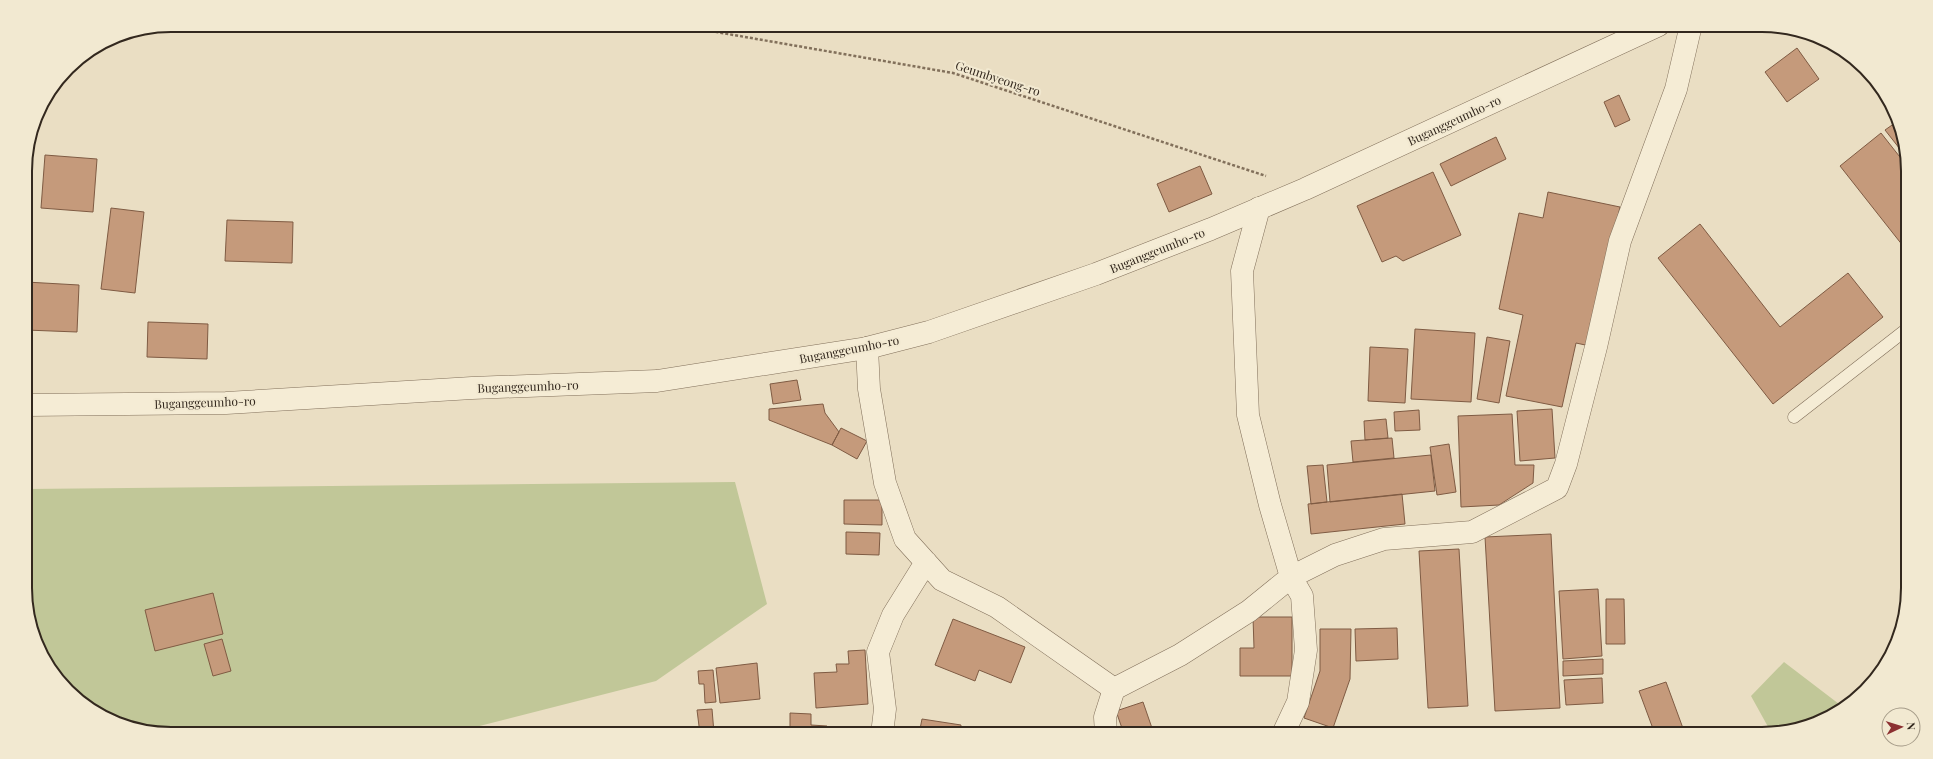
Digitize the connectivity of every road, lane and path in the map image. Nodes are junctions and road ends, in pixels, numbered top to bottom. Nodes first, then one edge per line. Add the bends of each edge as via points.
1 (716, 32) edge
2 (1642, 32) edge
3 (1689, 32) edge
4 (1267, 177) dead end
5 (1259, 208) junction
6 (1901, 334) edge
7 (867, 348) junction
8 (32, 406) edge
9 (1794, 417) dead end
10 (926, 562) junction
11 (1291, 577) junction
12 (1114, 689) junction
13 (883, 727) edge
14 (1106, 727) edge
15 (1286, 727) edge

1 - 4 path, Geumbyeong-ro via 953,73
2 - 5 street, Buganggeumho-ro
3 - 11 street via 1676,89 1620,241 1593,362 1566,464 1557,488 1472,532 1384,539 1335,555
5 - 7 street, Buganggeumho-ro via 1096,274 929,332
5 - 11 street via 1242,271 1248,415 1270,506
6 - 9 lane
7 - 8 street, Buganggeumho-ro via 657,381 472,388 226,403
7 - 10 street via 869,389 885,483 905,539
10 - 12 street via 942,580 996,607
10 - 13 street via 893,615 878,652 885,709
11 - 12 street via 1249,611 1180,655
11 - 15 street via 1302,596 1306,650 1298,702
12 - 14 street via 1105,717

